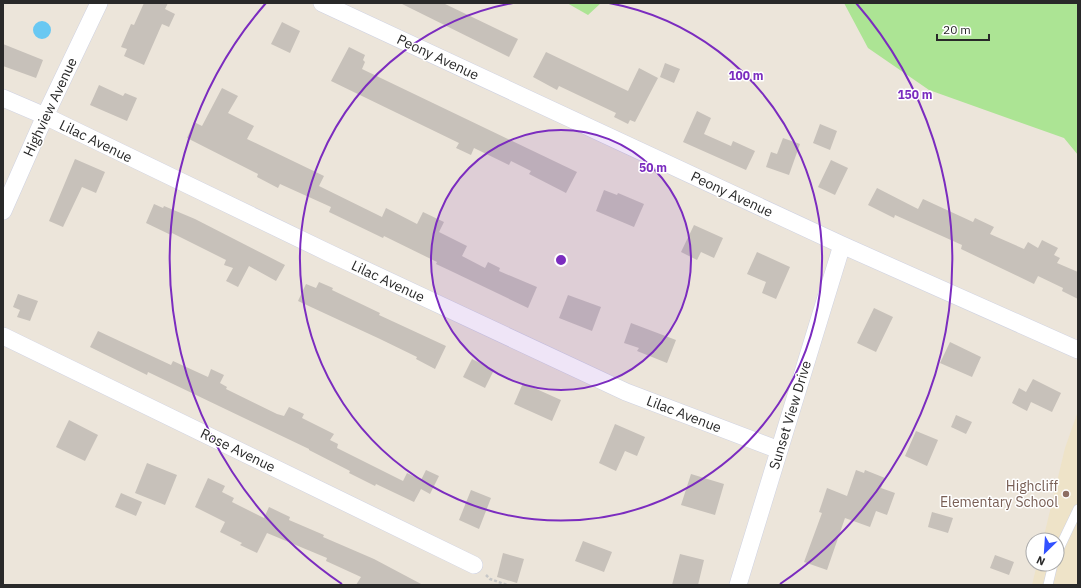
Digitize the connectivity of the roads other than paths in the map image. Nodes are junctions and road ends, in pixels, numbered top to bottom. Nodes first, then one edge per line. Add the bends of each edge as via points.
1 (99, 3) edge
2 (322, 3) edge
3 (3, 98) edge
4 (45, 116) junction
5 (3, 211) edge
6 (842, 245) junction
7 (3, 336) edge
8 (1078, 350) edge
9 (779, 450) junction
10 (1078, 509) edge
11 (1065, 536) edge
12 (474, 565) road end
13 (1051, 572) edge
14 (738, 585) edge
15 (1048, 585) edge

1 - 4 street, Highview Avenue
2 - 6 street, Peony Avenue
3 - 4 street, Lilac Avenue
4 - 5 street, Highview Avenue
4 - 9 street, Lilac Avenue via 626,392
6 - 8 street, Peony Avenue
6 - 9 street, Sunset View Drive
7 - 12 street, Rose Avenue
9 - 14 street, Sunset View Drive
10 - 11 lane
13 - 15 lane

